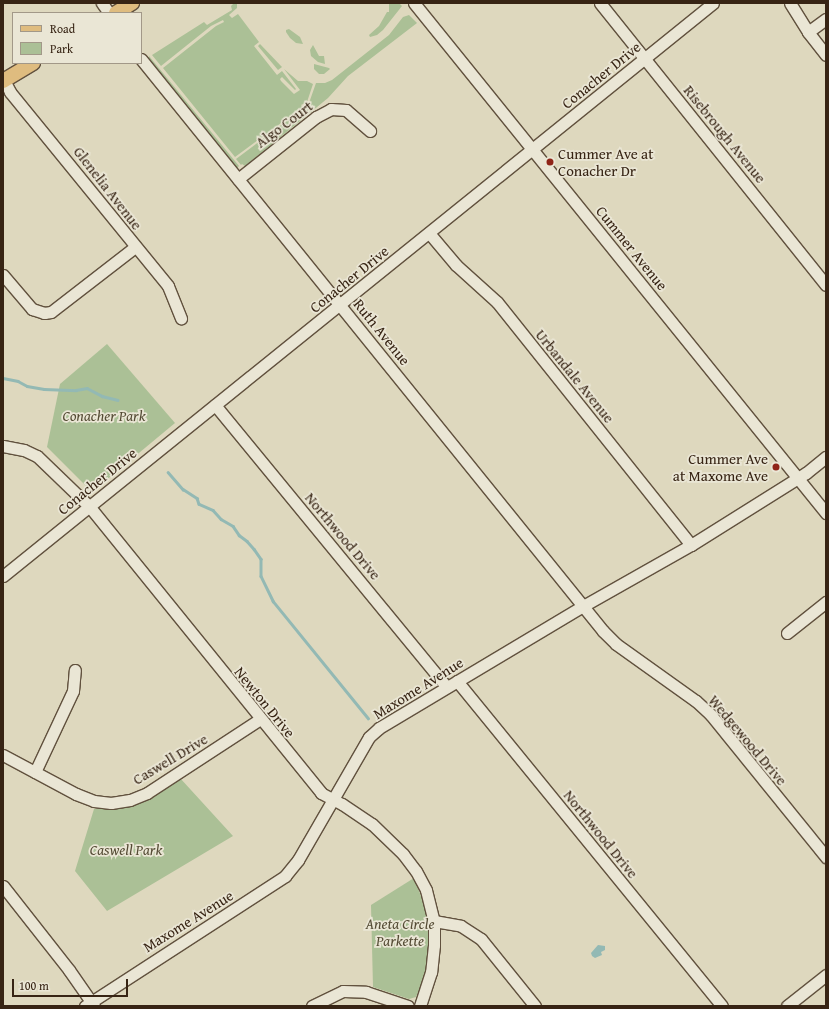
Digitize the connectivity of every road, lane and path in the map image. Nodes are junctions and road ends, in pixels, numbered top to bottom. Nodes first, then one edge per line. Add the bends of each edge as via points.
1 (102, 3) edge
2 (132, 3) edge
3 (414, 3) edge
4 (600, 3) edge
5 (713, 3) edge
6 (790, 3) edge
7 (108, 12) edge
8 (118, 12) edge
9 (826, 19) edge
10 (808, 32) junction
11 (826, 55) edge
12 (646, 58) junction
13 (142, 60) edge
14 (31, 64) edge
15 (4, 80) edge
16 (370, 131) dead end
17 (532, 149) junction
18 (238, 179) junction
19 (429, 233) junction
20 (135, 247) junction
21 (3, 274) edge
22 (826, 285) edge
23 (340, 305) junction
24 (180, 318) dead end
25 (215, 405) junction
26 (3, 446) edge
27 (826, 457) edge
28 (798, 478) junction
29 (89, 506) junction
30 (826, 513) edge
31 (691, 544) junction
32 (3, 576) edge
33 (826, 602) edge
34 (583, 606) junction
35 (788, 633) dead end
36 (75, 670) dead end
37 (457, 681) junction
38 (447, 687) junction
39 (260, 719) junction
40 (3, 755) edge
41 (35, 772) junction
42 (333, 799) junction
43 (826, 857) edge
44 (3, 886) edge
45 (434, 921) junction
46 (826, 975) edge
47 (90, 1004) edge
48 (312, 1006) edge
49 (408, 1006) edge
50 (420, 1006) edge
51 (535, 1006) edge
52 (722, 1006) edge
53 (788, 1006) edge

1 - 7 street
2 - 8 main road
3 - 17 street, Cummer Avenue
4 - 12 street, Risebrough Avenue
5 - 12 street, Conacher Drive
6 - 10 street
9 - 10 street
10 - 11 street
12 - 17 street, Conacher Drive
12 - 22 street, Risebrough Avenue
13 - 18 street, Ruth Avenue
14 - 15 main road
15 - 20 street, Glenelia Avenue via 10,92
16 - 18 street, Algo Court via 346,110 331,109 316,117
17 - 19 street, Conacher Drive
17 - 28 street, Cummer Avenue
18 - 23 street, Ruth Avenue
19 - 23 street, Conacher Drive
19 - 31 street, Urbandale Avenue via 456,265 497,302
20 - 21 street via 52,312 44,313 32,309
20 - 24 street, Glenelia Avenue via 168,286
23 - 25 street, Conacher Drive
23 - 34 street, Ruth Avenue
25 - 29 street, Conacher Drive
25 - 38 street, Northwood Drive
26 - 29 street, Newton Drive via 24,450 37,456
27 - 28 street, Maxome Avenue
28 - 30 street, Cummer Avenue
28 - 31 street, Maxome Avenue
29 - 32 street, Conacher Drive
29 - 39 street, Newton Drive
31 - 34 street, Maxome Avenue
33 - 35 street
34 - 37 street, Maxome Avenue
34 - 43 street, Wedgewood Drive via 616,644 696,701 711,715
36 - 41 street via 73,691
37 - 38 street, Maxome Avenue
37 - 52 street, Northwood Drive
38 - 42 street, Maxome Avenue via 379,728 369,737
39 - 41 street, Caswell Drive via 147,793 130,800 111,804 94,801
39 - 42 street, Newton Drive via 320,793
40 - 41 street, Caswell Drive
42 - 45 street, Newton Drive via 372,824 403,854 421,880
42 - 47 street, Maxome Avenue via 298,860 285,876
44 - 47 street via 69,970
45 - 50 street, Newton Drive via 432,966
45 - 51 street via 461,926 481,939
46 - 53 street
48 - 49 street via 343,991 366,992

